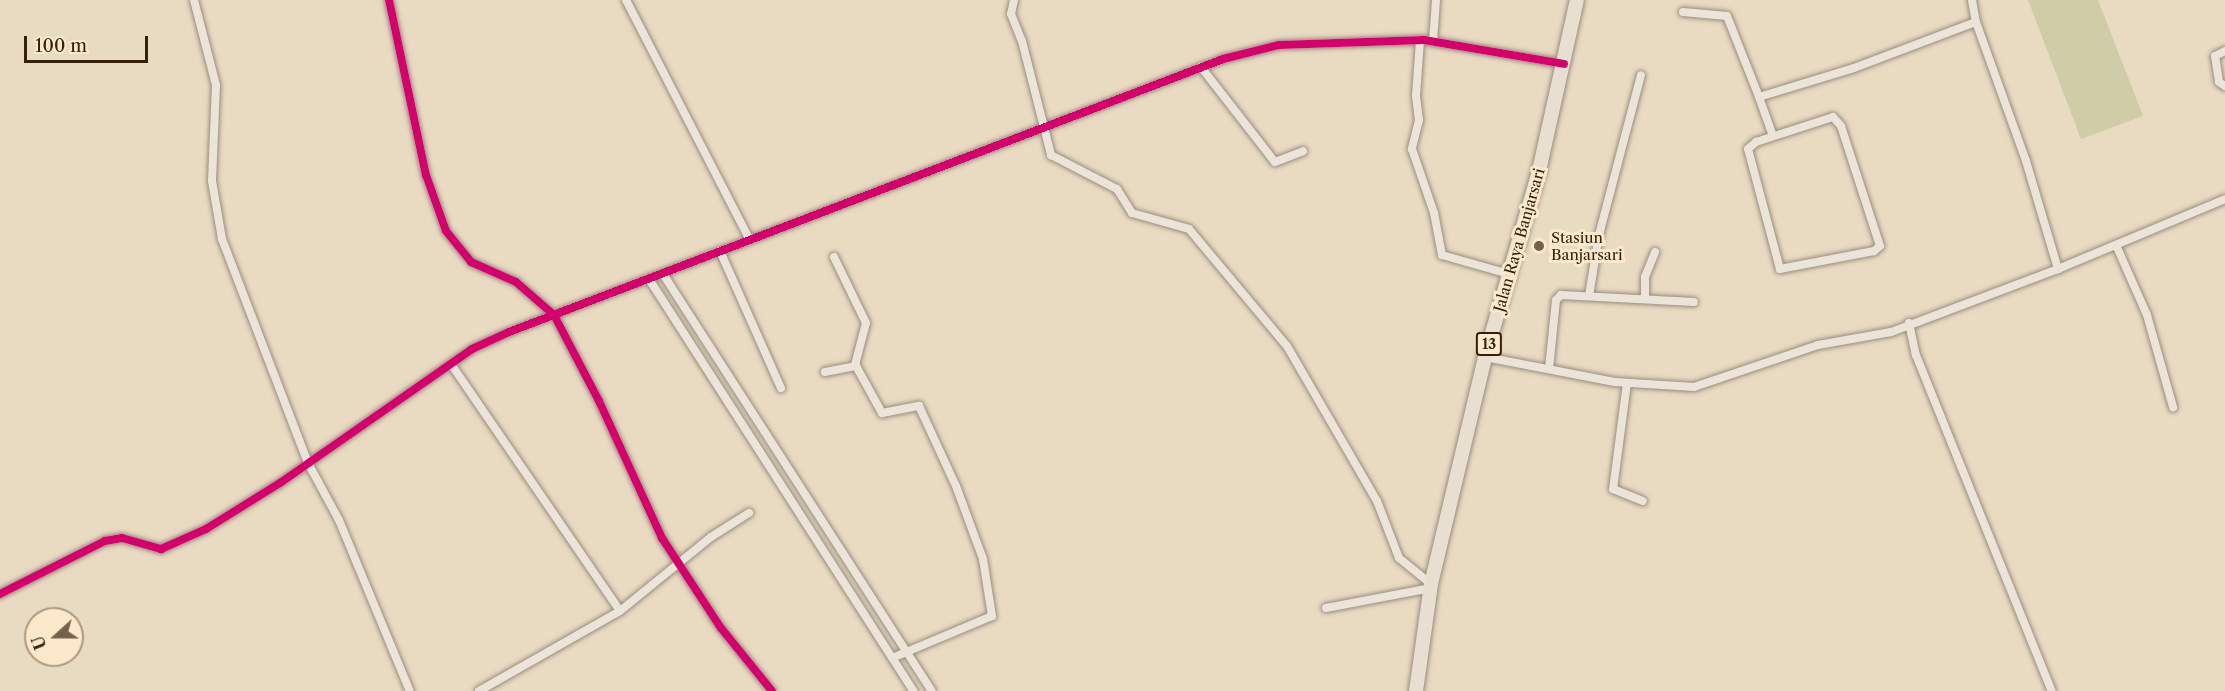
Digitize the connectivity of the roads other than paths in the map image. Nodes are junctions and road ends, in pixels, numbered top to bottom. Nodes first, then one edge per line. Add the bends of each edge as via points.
1 (194, 0) edge
2 (389, 0) edge
3 (626, 0) edge
4 (1014, 0) edge
5 (1436, 0) edge
6 (1577, 0) edge
7 (1972, 0) edge
8 (1683, 12) dead end
9 (1976, 22) junction
10 (1420, 40) junction
11 (1433, 41) junction
12 (2225, 51) edge
13 (1564, 64) junction
14 (1201, 67) junction
15 (1641, 75) dead end
16 (2225, 86) edge
17 (1759, 97) junction
18 (1043, 126) junction
19 (1773, 136) junction
20 (1303, 151) dead end
21 (2225, 199) edge
22 (750, 240) junction
23 (2116, 245) junction
24 (720, 251) junction
25 (1655, 252) dead end
26 (834, 257) dead end
27 (2058, 269) junction
28 (663, 274) junction
29 (1509, 274) junction
30 (649, 279) junction
31 (1588, 296) junction
32 (1645, 299) junction
33 (1694, 302) dead end
34 (554, 315) junction
35 (1909, 323) junction
36 (1485, 357) junction
37 (451, 364) junction
38 (855, 365) junction
39 (1549, 369) junction
40 (825, 372) dead end
41 (723, 379) junction
42 (1627, 384) junction
43 (781, 388) dead end
44 (2173, 407) dead end
45 (308, 464) junction
46 (793, 488) junction
47 (1643, 501) dead end
48 (750, 513) dead end
49 (677, 563) junction
50 (1431, 586) junction
51 (856, 588) junction
52 (0, 594) edge
53 (1326, 608) dead end
54 (620, 611) junction
55 (898, 654) junction
56 (919, 688) edge
57 (410, 691) edge
58 (479, 691) edge
59 (772, 691) edge
60 (933, 691) edge
61 (1416, 691) edge
62 (2052, 691) edge

1 - 45 street via 216,85 212,181 222,239
2 - 34 street via 426,175 446,231 471,262 516,282
3 - 22 street
4 - 18 street via 1011,14 1022,41
5 - 11 street
6 - 13 highway, Jalan Raya Banjarsari / 13
7 - 9 street
8 - 17 street via 1727,16
9 - 17 street via 1854,68
9 - 27 street via 2026,161
10 - 11 street
10 - 14 street via 1279,45
10 - 29 street via 1416,93 1419,120 1412,149 1434,213 1442,255
11 - 13 street
12 - 16 street via 2215,56 2219,82
13 - 29 highway, Jalan Raya Banjarsari / 13
14 - 18 street
14 - 20 street via 1275,162
15 - 31 street via 1599,235
17 - 19 street
18 - 22 street
18 - 50 street via 1051,155 1117,189 1132,213 1189,228 1287,346 1377,501 1399,558
19 - 19 street via 1752,143 1748,149 1779,267 1878,250 1880,246 1838,120 1833,117
21 - 23 street
22 - 24 street
23 - 27 street
23 - 44 street via 2147,315
24 - 28 street
24 - 43 street
25 - 32 street via 1645,277
26 - 38 street via 867,323
27 - 35 street
28 - 30 street
28 - 41 street
29 - 36 highway, Jalan Raya Banjarsari / 13
30 - 34 street
30 - 41 street
31 - 32 street
31 - 39 street via 1561,295 1556,300
32 - 33 street
34 - 37 street via 500,336
34 - 49 street
35 - 42 street via 1870,337 1818,345 1694,387
35 - 62 street via 1916,355
36 - 39 street
36 - 50 highway, Jalan Raya Banjarsari / 13
37 - 45 street
37 - 54 street
38 - 40 street
38 - 55 street via 882,413 919,406 982,554 994,609 989,618
39 - 42 street
41 - 46 street
41 - 46 street
42 - 47 street via 1613,489
45 - 52 street via 206,529 161,549 122,538 105,541
45 - 57 street via 339,520
46 - 51 street
46 - 51 street
48 - 49 street
49 - 54 street
49 - 59 street via 721,628
50 - 53 street
50 - 61 highway, Jalan Raya Banjarsari / 13
51 - 55 street
51 - 55 street
54 - 58 street
55 - 56 street
55 - 56 street
56 - 60 street

